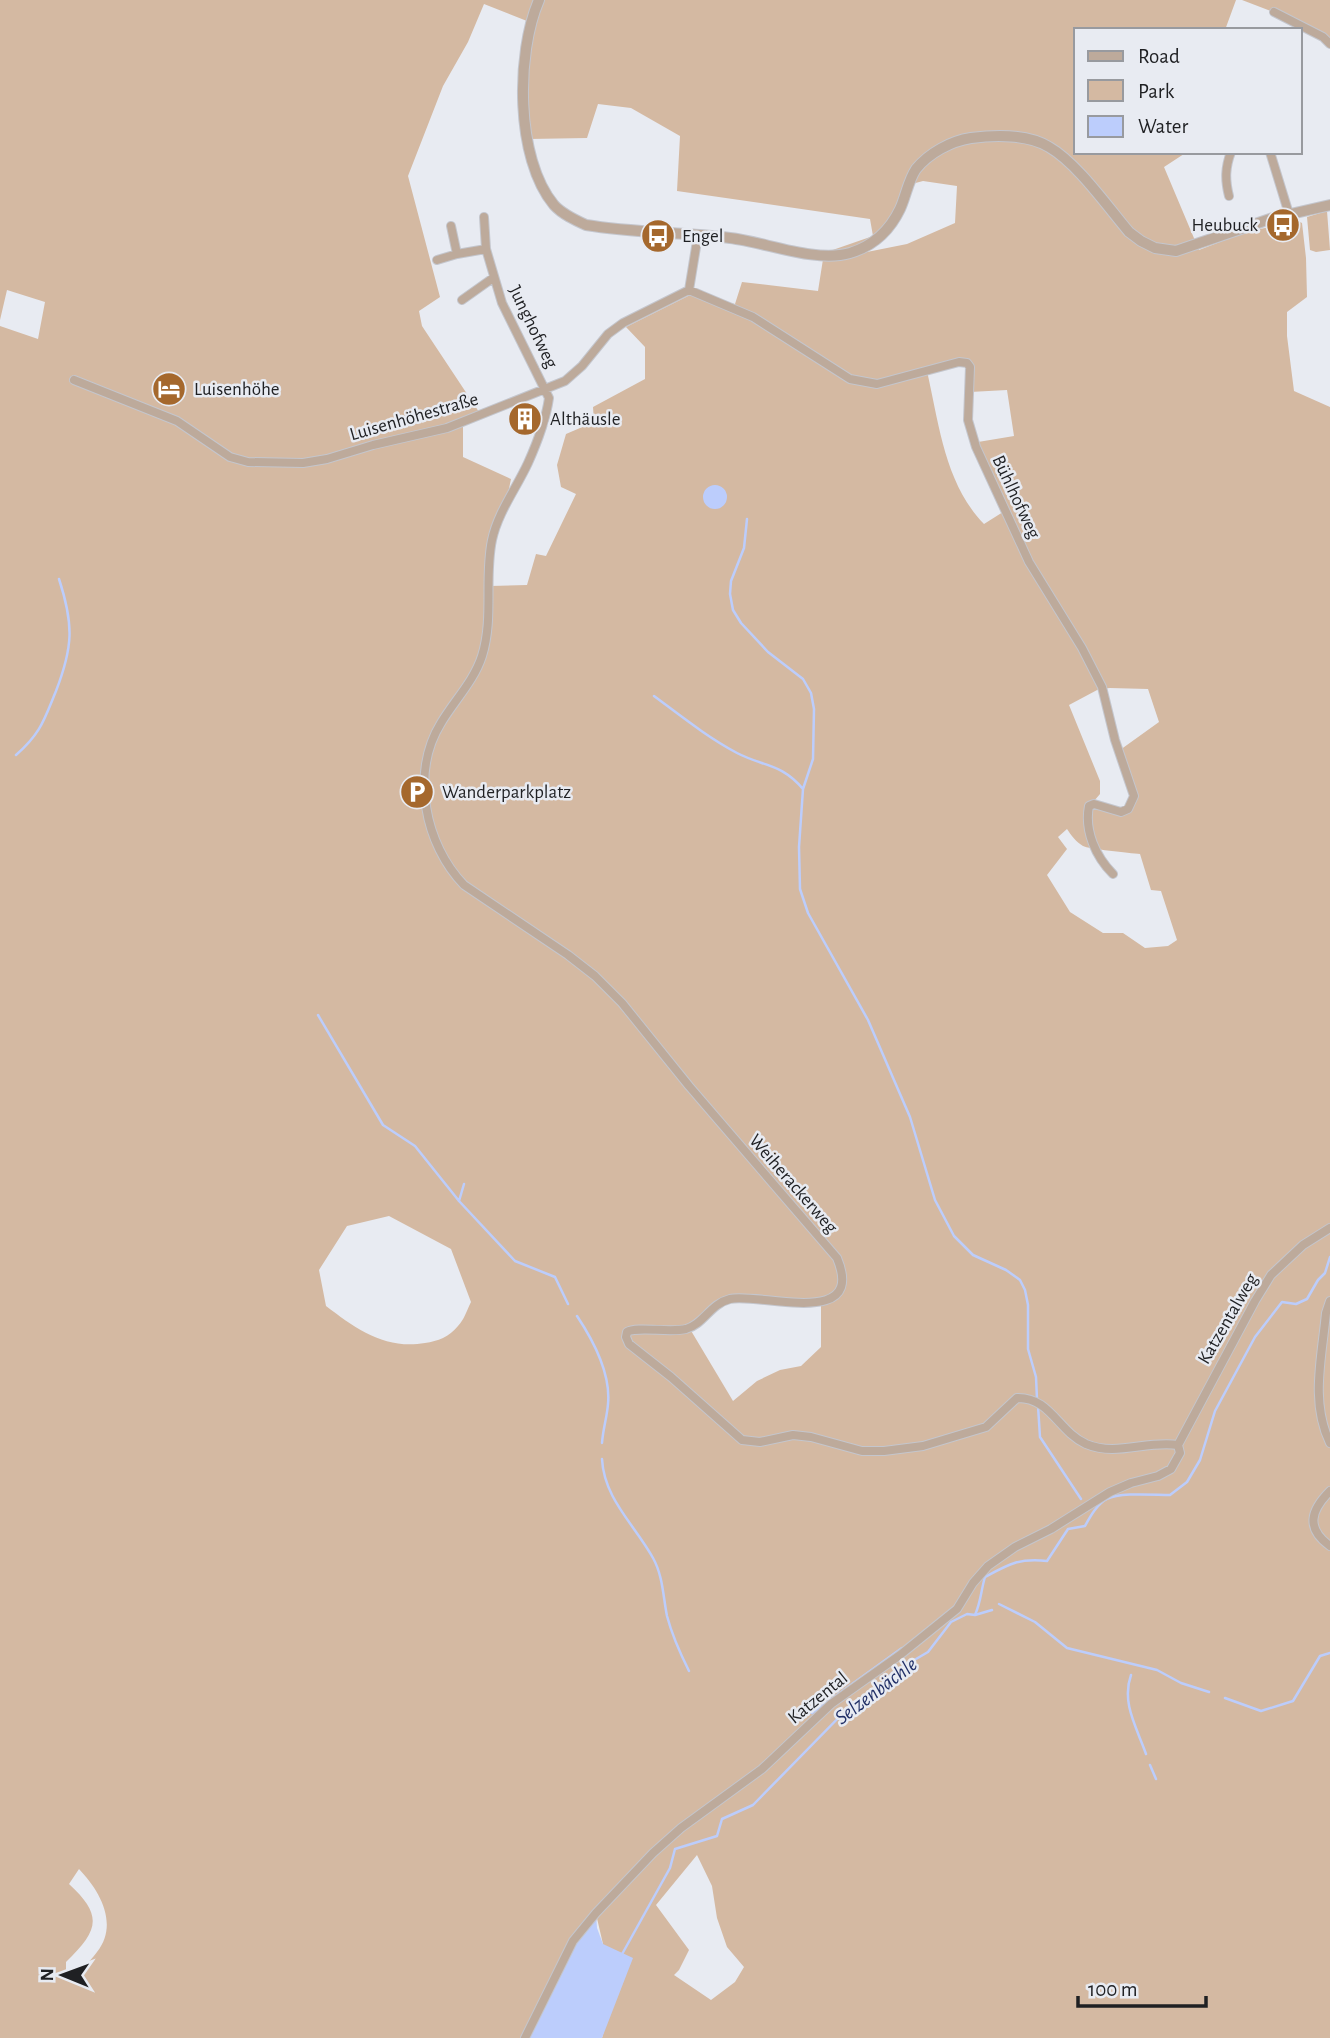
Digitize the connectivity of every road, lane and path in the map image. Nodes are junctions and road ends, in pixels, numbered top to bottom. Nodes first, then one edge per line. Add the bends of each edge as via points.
1 (539, 0) edge
2 (1274, 12) dead end
3 (1330, 44) edge
4 (1230, 154) edge
5 (1271, 154) edge
6 (1229, 196) dead end
7 (1330, 205) edge
8 (1289, 214) junction
9 (484, 217) dead end
10 (451, 226) dead end
11 (698, 235) junction
12 (486, 249) junction
13 (457, 254) junction
14 (437, 260) dead end
15 (493, 278) junction
16 (689, 290) junction
17 (462, 300) dead end
18 (74, 380) dead end
19 (546, 388) junction
20 (1113, 874) dead end
21 (1330, 1227) edge
22 (1330, 1301) edge
23 (1330, 1444) edge
24 (1178, 1446) junction
25 (1330, 1491) edge
26 (1330, 1546) edge
27 (525, 2038) edge

1 - 11 street via 527,42 523,99 528,143 538,176 555,207 586,225
2 - 3 street
4 - 6 street via 1225,181
5 - 8 street
7 - 8 street
8 - 11 street via 1176,251 1155,248 1129,232 1068,161 1047,145 989,135 934,152 917,169 901,208 882,235 866,248 820,255
9 - 12 street, Junghofweg
10 - 13 street
11 - 16 street
12 - 13 street
12 - 15 street, Junghofweg
13 - 14 street
15 - 17 street, Junghofweg
15 - 19 street, Junghofweg
16 - 19 street, Luisenhöhestraße via 623,323 565,381
16 - 20 street, Bühlhofweg via 752,317 850,379 864,383 889,382 959,362 970,367 968,419 976,447 1029,562 1102,687 1132,786 1134,796 1128,809 1121,812 1094,804 1086,818 1098,856
18 - 19 street, Luisenhöhestraße via 177,421 230,457 276,463 327,459 447,428
19 - 24 street, Weiherackerweg via 547,410 492,540 482,656 432,740 426,792 435,842 450,871 464,885 568,955 622,1003 837,1258 843,1272 838,1291 830,1298 790,1304 730,1299 718,1303 690,1328 632,1328 626,1337 629,1344 742,1440 760,1442 793,1435 862,1451 923,1446 986,1427 1017,1398 1040,1403 1070,1434 1103,1450 1164,1443
21 - 24 street, Katzentalweg via 1271,1275
22 - 23 street via 1318,1386 1320,1417
24 - 27 street, Katzental via 1180,1453 1171,1469 1110,1492 988,1566 957,1609 831,1704 762,1769 653,1853 573,1941
25 - 26 street via 1314,1511 1313,1521 1318,1535

